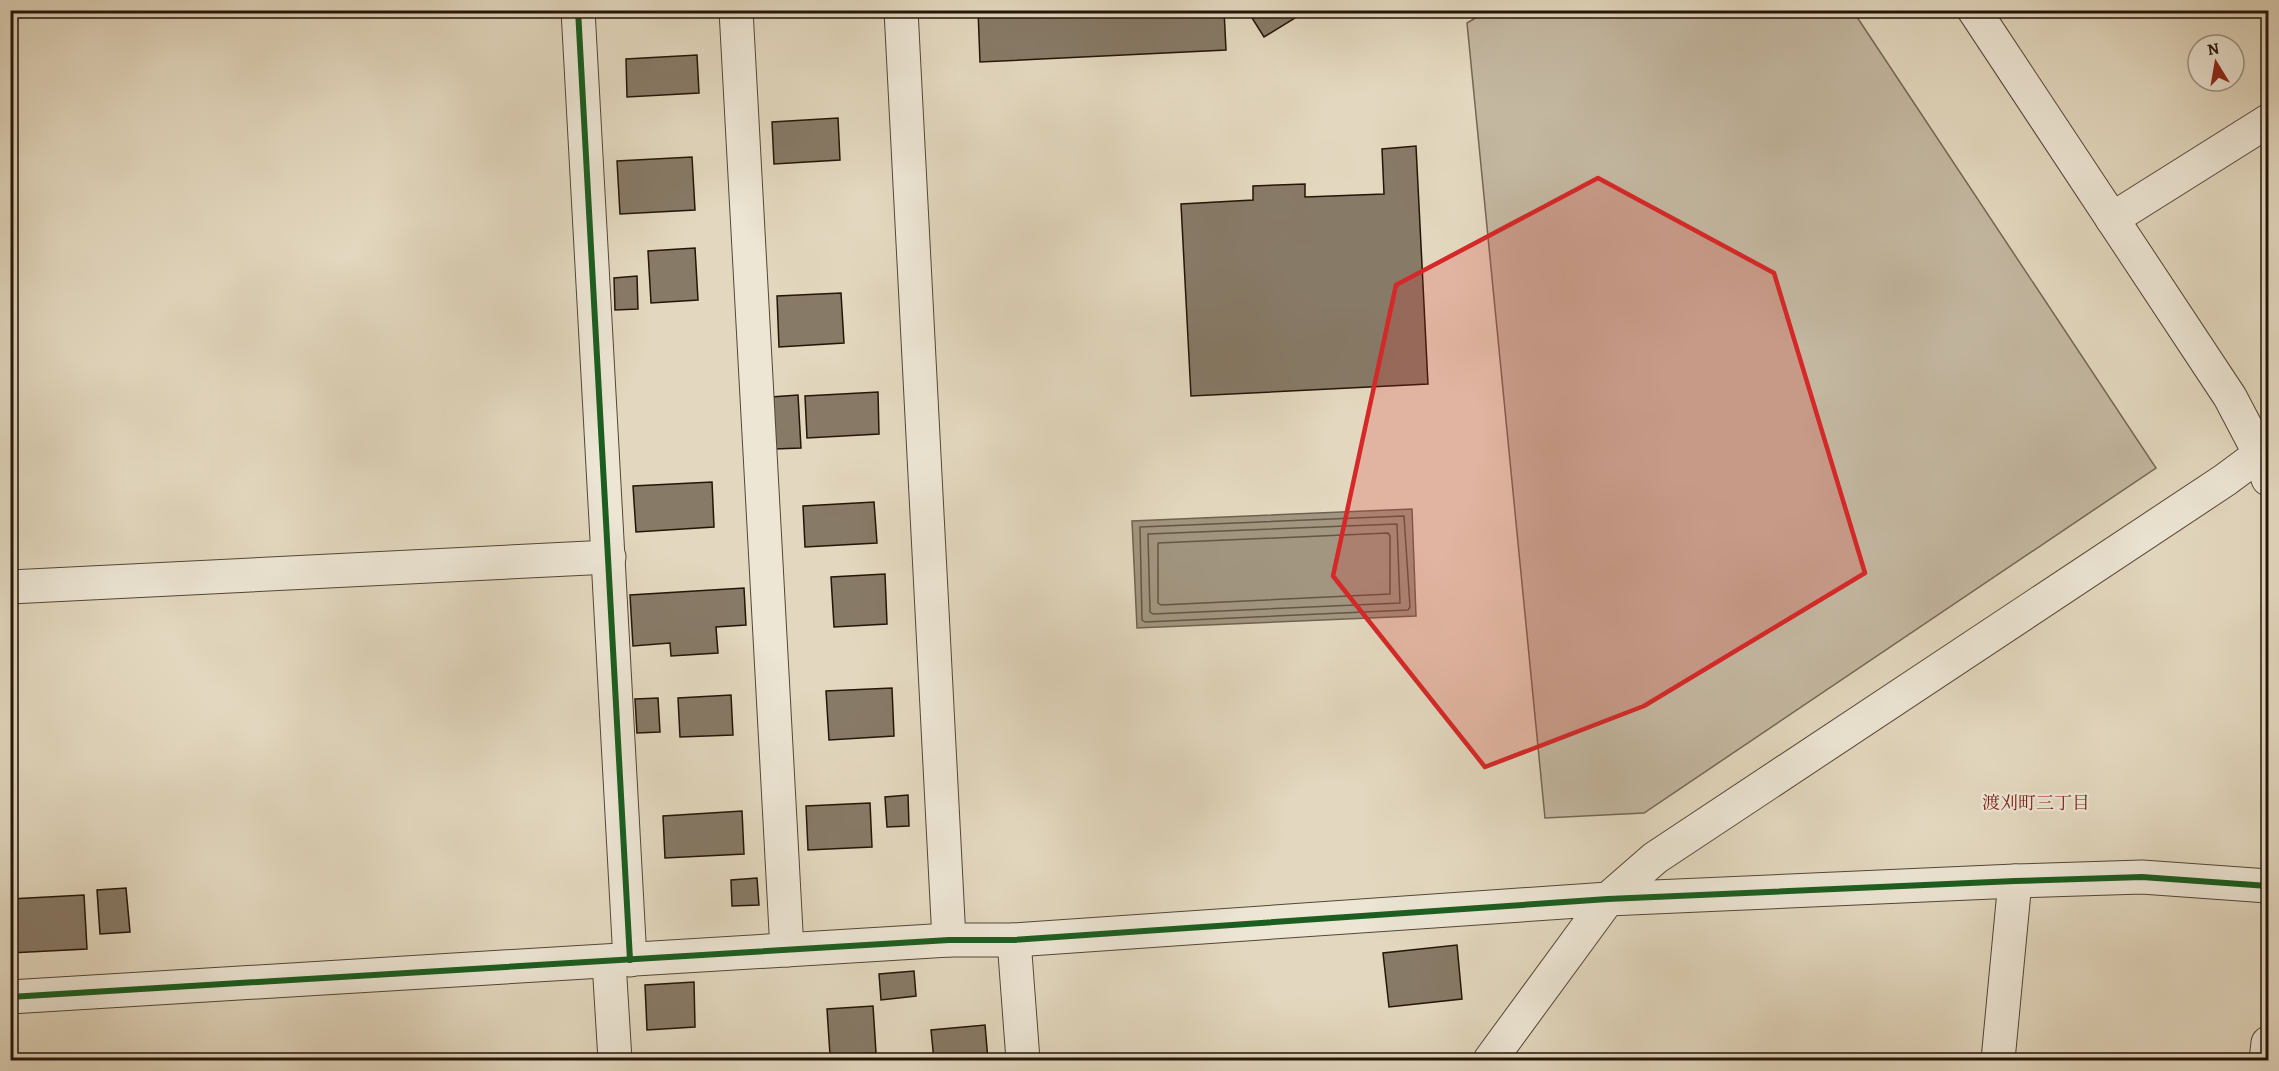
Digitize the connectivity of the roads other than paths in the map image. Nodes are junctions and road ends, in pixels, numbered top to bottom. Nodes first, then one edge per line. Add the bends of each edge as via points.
1 (578, 10) edge
2 (736, 10) edge
3 (901, 10) edge
4 (1974, 10) edge
5 (2268, 121) edge
6 (2112, 219) junction
7 (2264, 467) edge
8 (609, 556) junction
9 (10, 586) edge
10 (2015, 881) junction
11 (2268, 886) edge
12 (1608, 899) junction
13 (949, 940) junction
14 (1014, 940) junction
15 (787, 951) junction
16 (620, 961) junction
17 (10, 997) edge
18 (2268, 1043) edge
19 (615, 1060) edge
20 (1023, 1060) edge
21 (1490, 1060) edge
22 (1998, 1060) edge
23 (2266, 1060) edge

1 - 8 street
2 - 15 street
3 - 13 street
4 - 6 street
5 - 6 street
6 - 7 street via 2230,397
7 - 12 street via 2225,480 1655,858
8 - 9 street
8 - 16 street
10 - 11 street via 2142,877
10 - 12 street
10 - 22 street
12 - 14 street
12 - 21 street
13 - 14 street
13 - 15 street
14 - 20 street
15 - 16 street
16 - 17 street
16 - 19 street
18 - 23 street

